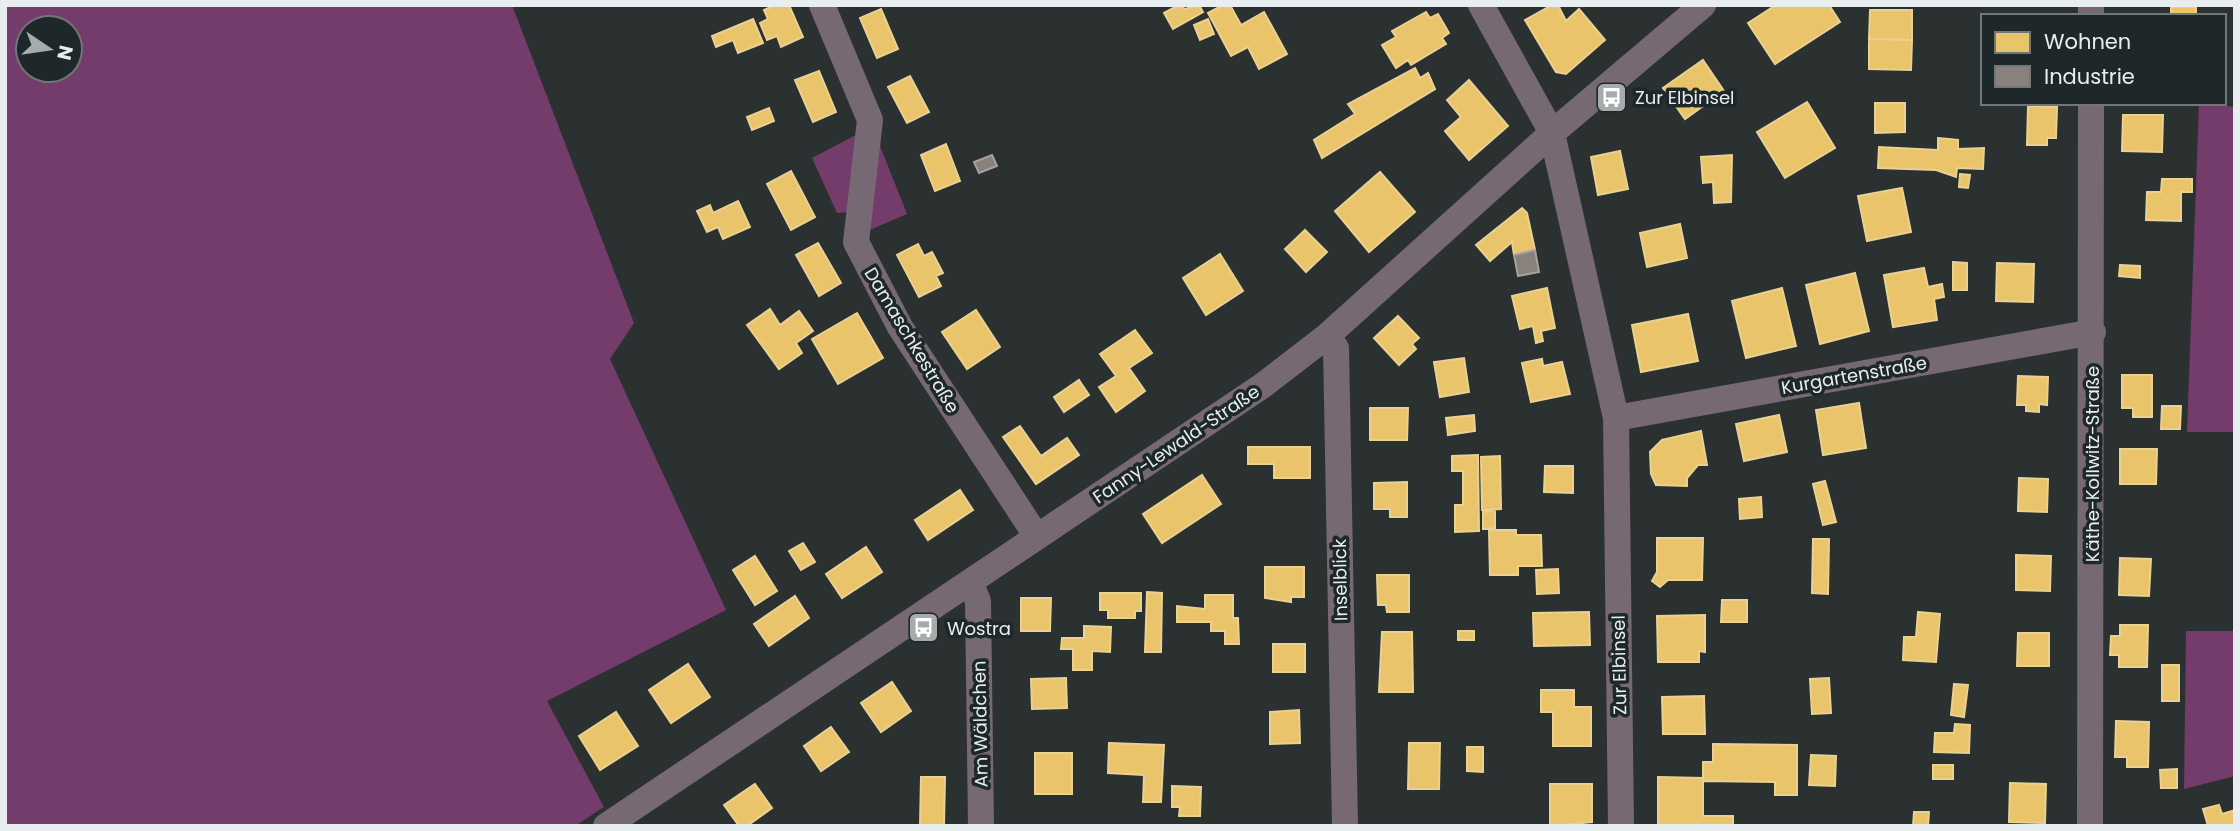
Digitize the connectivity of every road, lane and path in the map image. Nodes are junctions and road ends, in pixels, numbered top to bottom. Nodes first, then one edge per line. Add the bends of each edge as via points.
1 (822, 5) edge
2 (1481, 5) edge
3 (1703, 5) edge
4 (2091, 105) edge
5 (1552, 133) junction
6 (2092, 332) junction
7 (1327, 336) junction
8 (1616, 418) junction
9 (1037, 537) junction
10 (970, 582) junction
11 (607, 826) edge
12 (981, 826) edge
13 (1345, 826) edge
14 (1621, 826) edge
15 (2090, 826) edge

1 - 9 street, Damaschkestraße via 870,120 856,242 900,327
2 - 5 street, Zur Elbinsel
3 - 5 street, Fanny-Lewald-Straße
4 - 6 street, Käthe-Kollwitz-Straße
5 - 7 street, Fanny-Lewald-Straße
5 - 8 street, Zur Elbinsel
6 - 8 street, Kurgartenstraße
6 - 15 street, Käthe-Kollwitz-Straße
7 - 9 street, Fanny-Lewald-Straße via 1262,386
7 - 13 street, Inselblick via 1336,348
8 - 14 street, Zur Elbinsel
9 - 10 street, Fanny-Lewald-Straße
10 - 11 street, Fanny-Lewald-Straße
10 - 12 street, Am Wäldchen via 978,601

